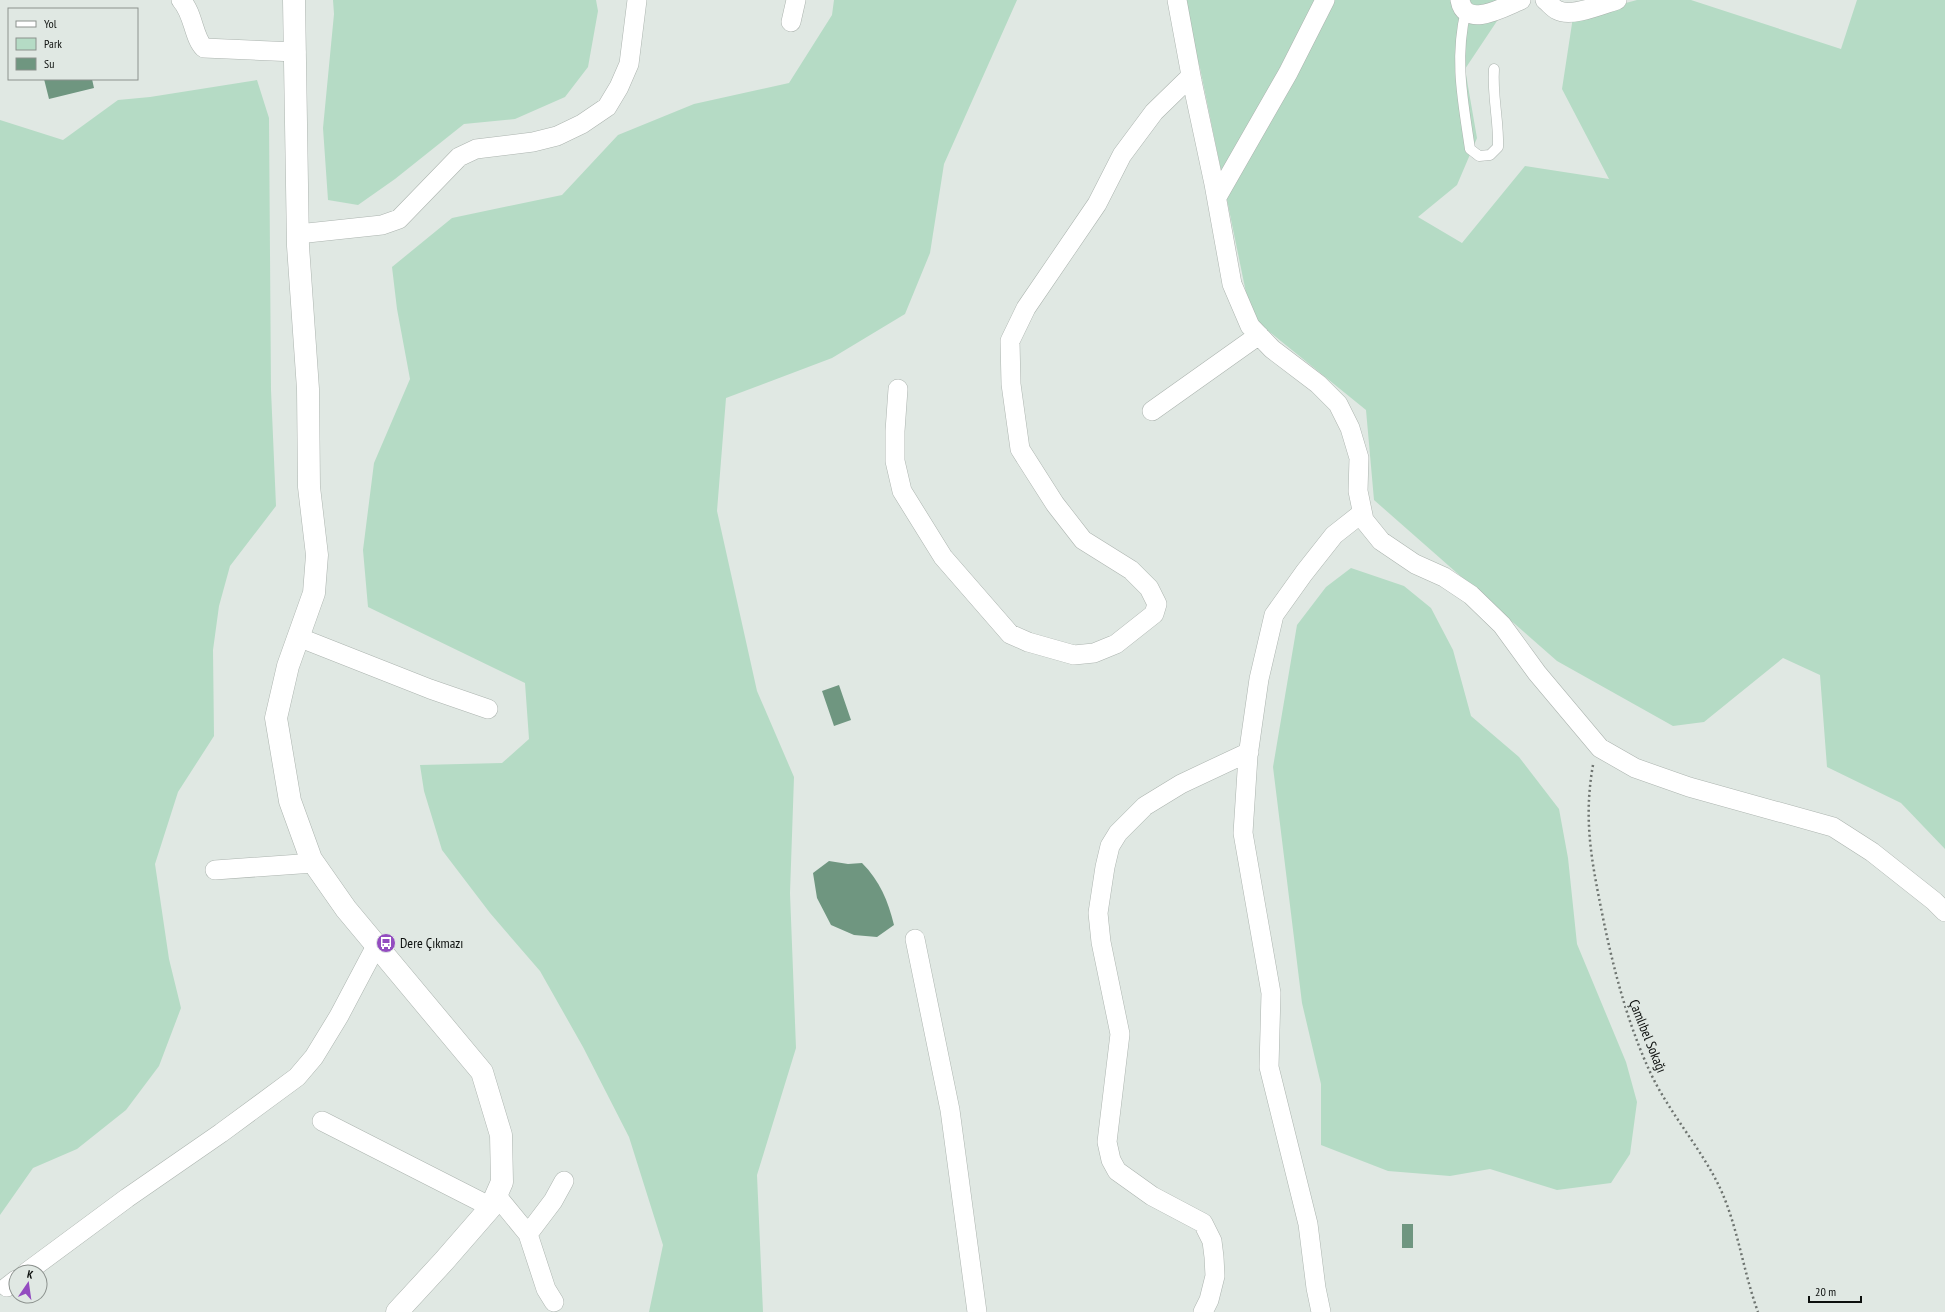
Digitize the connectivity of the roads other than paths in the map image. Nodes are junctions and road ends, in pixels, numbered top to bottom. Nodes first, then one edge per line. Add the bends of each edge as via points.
1 (181, 0) edge
2 (294, 0) edge
3 (637, 0) edge
4 (796, 0) edge
5 (1177, 0) edge
6 (1325, 0) edge
7 (1521, 0) edge
8 (1545, 0) edge
9 (1617, 0) edge
10 (1463, 5) edge
11 (791, 22) dead end
12 (296, 52) junction
13 (1494, 70) dead end
14 (1191, 76) junction
15 (1217, 197) junction
16 (298, 234) junction
17 (1259, 335) junction
18 (898, 388) dead end
19 (1152, 411) dead end
20 (1362, 512) junction
21 (298, 637) junction
22 (488, 709) dead end
23 (1249, 752) junction
24 (314, 863) junction
25 (215, 870) dead end
26 (1945, 912) edge
27 (915, 939) dead end
28 (376, 946) junction
29 (322, 1121) dead end
30 (564, 1181) dead end
31 (493, 1201) junction
32 (528, 1234) junction
33 (38, 1264) edge
34 (554, 1302) dead end
35 (397, 1312) edge
36 (977, 1312) edge
37 (1203, 1312) edge
38 (1322, 1312) edge

1 - 12 street via 195,27 198,42 204,48
2 - 12 street
3 - 16 street via 629,64 607,107 582,124 556,136 533,142 476,149 459,157 399,219 382,225
4 - 11 street
5 - 14 street
6 - 15 street via 1288,73
7 - 10 street via 1481,15 1472,14
8 - 9 street via 1557,10 1564,12 1578,12
10 - 13 lane via 1459,78 1470,149 1479,156 1490,155 1498,147
12 - 16 street
14 - 15 street
14 - 18 street via 1154,112 1122,154 1097,204 1026,308 1010,340 1011,384 1020,449 1055,504 1083,540 1131,570 1149,588 1157,604 1154,614 1116,644 1094,653 1074,655 1010,634 943,557 902,491 895,461
15 - 17 street via 1232,284 1250,326
16 - 21 street via 308,389 309,487 317,555 314,593
17 - 19 street
17 - 20 street via 1338,404 1350,428 1359,458 1358,491
20 - 23 street via 1334,534 1274,615 1259,679
20 - 26 street via 1364,520 1381,541 1415,564 1444,577 1471,594 1502,625 1537,673 1600,748 1635,768 1689,788 1833,827 1872,852
21 - 22 street
21 - 24 street via 288,666 276,718 290,801
23 - 37 street via 1181,784 1151,802 1118,833 1110,846 1098,913 1101,942 1120,1034 1107,1142 1111,1160 1117,1171 1152,1196 1203,1223 1212,1241 1215,1276
23 - 38 street via 1242,833 1271,993 1269,1068 1308,1224 1316,1288
24 - 25 street
24 - 28 street via 346,910
27 - 36 street via 950,1110
28 - 31 street via 482,1072 501,1135 502,1182
28 - 33 street via 314,1057 297,1077
29 - 31 street
30 - 32 street
31 - 32 street
31 - 35 street via 444,1261
32 - 34 street via 546,1289

